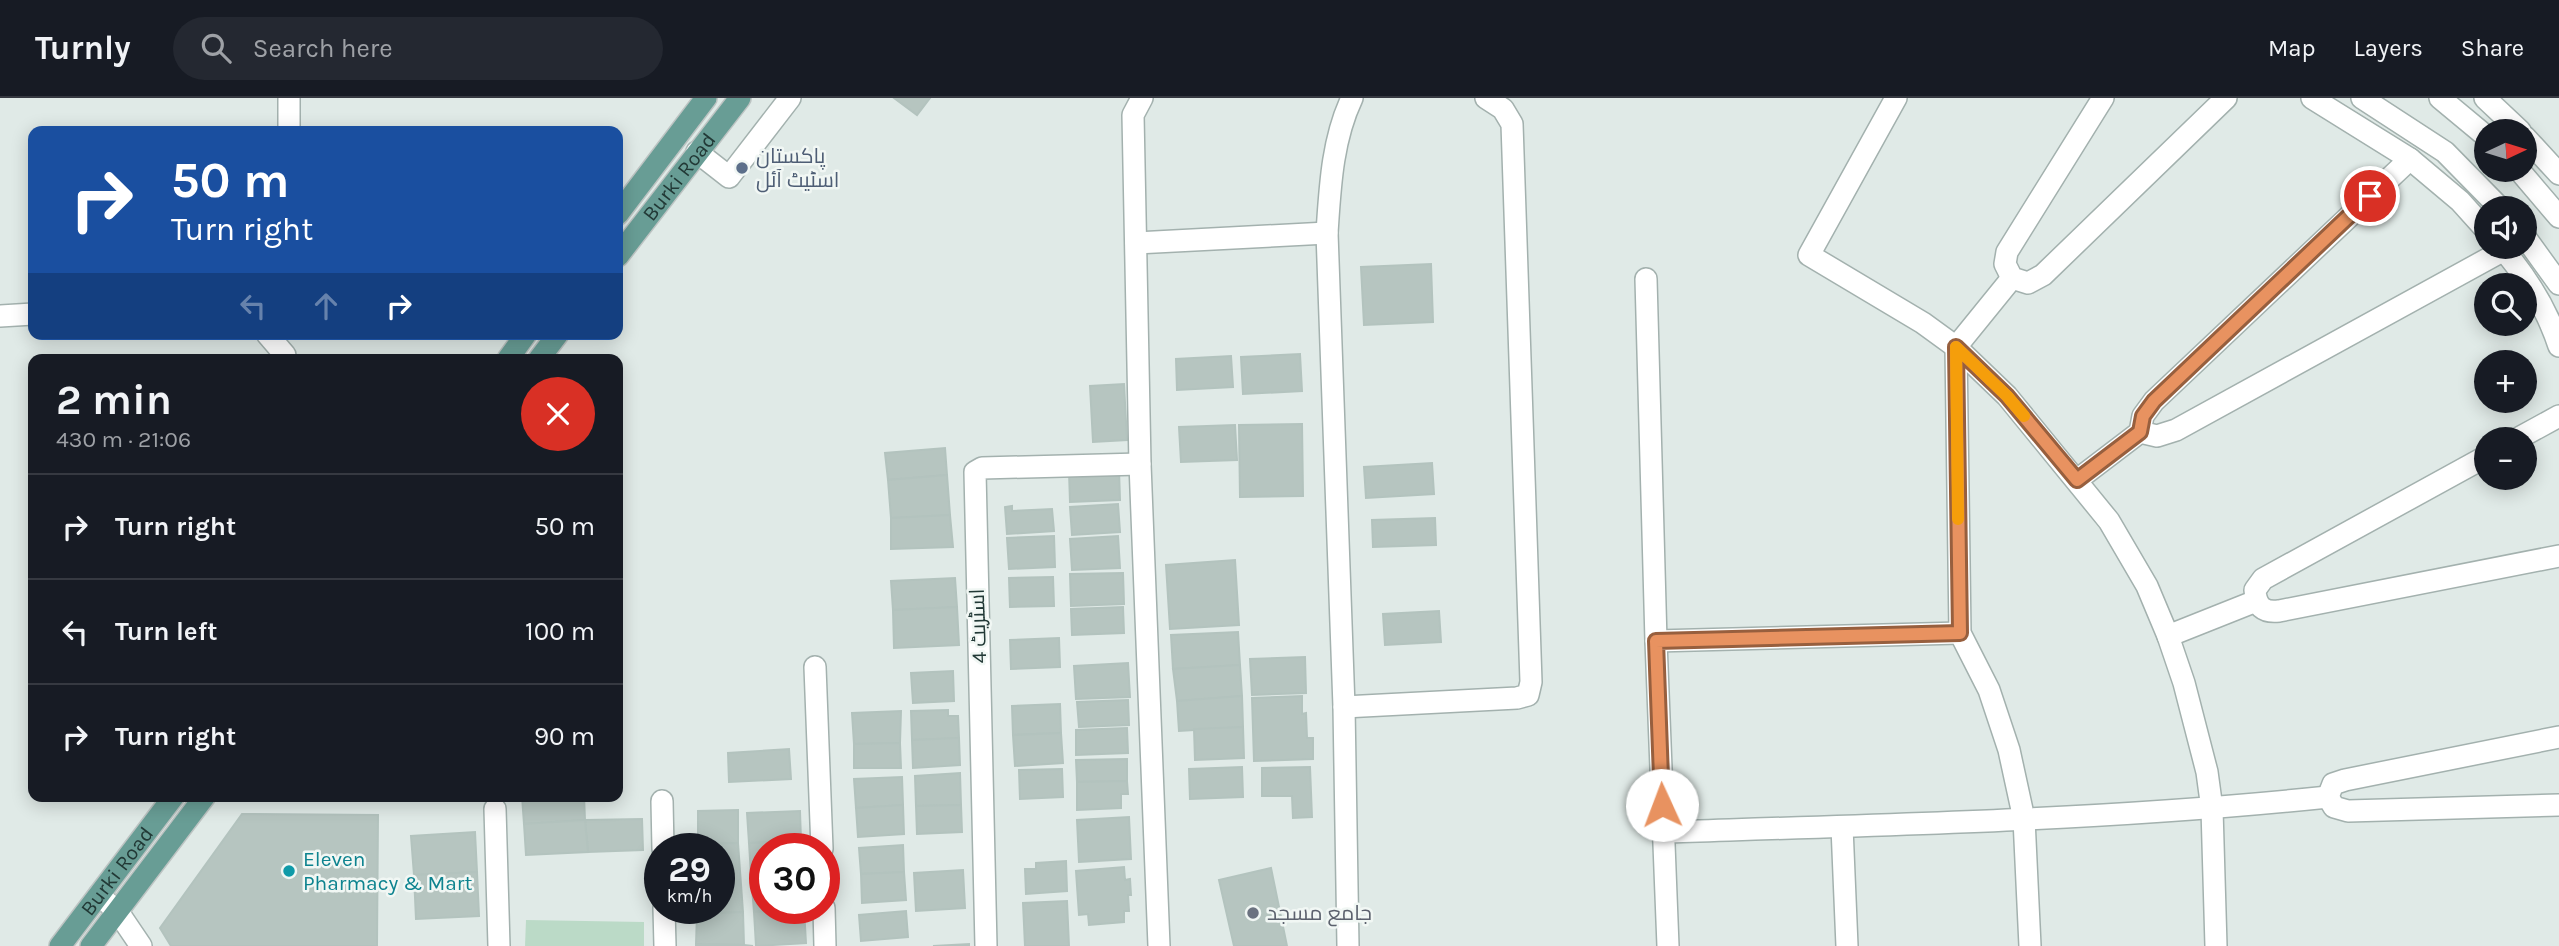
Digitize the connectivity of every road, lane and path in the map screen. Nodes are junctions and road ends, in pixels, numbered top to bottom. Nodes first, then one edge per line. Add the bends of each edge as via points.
1 (289, 98) edge
2 (706, 98) edge
3 (740, 98) edge
4 (789, 98) edge
5 (1352, 98) edge
6 (1486, 98) edge
7 (1896, 98) edge
8 (2103, 98) edge
9 (2226, 98) edge
10 (2312, 98) edge
11 (2362, 98) edge
12 (2440, 98) edge
13 (2485, 98) edge
14 (1136, 104) edge
15 (2507, 119) edge
16 (289, 126) edge
17 (2474, 126) edge
18 (2538, 151) edge
19 (697, 152) junction
20 (2410, 159) junction
21 (2559, 174) edge
22 (2474, 179) edge
23 (2477, 182) joint
24 (2529, 182) edge
25 (2489, 196) edge
26 (2460, 201) junction
27 (623, 207) edge
28 (2474, 217) edge
29 (2559, 217) edge
30 (1327, 233) junction
31 (1136, 243) junction
32 (623, 249) edge
33 (2537, 254) edge
34 (2482, 259) edge
35 (2510, 259) edge
36 (2012, 278) junction
37 (1646, 279) dead end
38 (2559, 284) edge
39 (28, 314) edge
40 (0, 316) edge
41 (272, 340) edge
42 (553, 340) edge
43 (2559, 346) edge
44 (1956, 347) junction
45 (284, 354) edge
46 (543, 354) edge
47 (2559, 416) edge
48 (2537, 428) edge
49 (2140, 432) junction
50 (2474, 463) edge
51 (1140, 464) junction
52 (2077, 480) junction
53 (2559, 556) edge
54 (2256, 601) junction
55 (1960, 633) junction
56 (2168, 636) junction
57 (1656, 641) junction
58 (815, 667) dead end
59 (1344, 707) junction
60 (2559, 737) edge
61 (2328, 797) junction
62 (662, 801) dead end
63 (169, 802) edge
64 (200, 802) edge
65 (2559, 805) edge
66 (495, 809) dead end
67 (2212, 809) junction
68 (2024, 819) junction
69 (1842, 827) junction
70 (1663, 832) junction
71 (663, 833) edge
72 (821, 833) edge
73 (99, 895) junction
74 (118, 912) junction
75 (664, 924) edge
76 (824, 924) edge
77 (60, 946) edge
78 (92, 946) edge
79 (141, 946) edge
80 (499, 946) edge
81 (665, 946) edge
82 (825, 946) edge
83 (986, 946) edge
84 (1159, 946) edge
85 (1348, 946) edge
86 (1668, 946) edge
87 (1847, 946) edge
88 (2030, 946) edge
89 (2216, 946) edge

1 - 16 street
2 - 27 main road, Burki Road
3 - 19 main road, Burki Road
4 - 19 street via 729,177
5 - 30 street via 1332,169
6 - 59 street via 1503,109 1512,124 1528,695
7 - 44 street via 1809,255
8 - 36 street via 2007,252
9 - 36 street via 2043,275 2028,283
10 - 20 street
11 - 22 street via 2445,152
12 - 17 street
13 - 15 street
14 - 31 street
18 - 21 street
19 - 32 main road, Burki Road
20 - 26 street
20 - 49 street via 2154,401 2143,416
23 - 25 street
23 - 26 street
24 - 29 street
26 - 28 street
30 - 31 street
30 - 59 street
31 - 51 street
33 - 38 street
34 - 49 street via 2176,430 2157,436
35 - 43 street via 2540,302
36 - 44 street
37 - 57 street
39 - 40 street
41 - 45 street
42 - 46 main road
44 - 52 street via 2007,396
44 - 55 street
47 - 48 street
49 - 52 street
50 - 54 street via 2263,579 2255,590
51 - 83 street, اسٹریٹ 4 via 982,468 975,472
51 - 84 street
52 - 56 street via 2109,521 2147,586
53 - 54 street via 2279,611 2269,612
54 - 56 street
55 - 57 street
55 - 68 street via 1989,690 2009,750
56 - 67 street via 2207,772
57 - 70 street
58 - 72 street
59 - 85 street
60 - 61 street via 2345,780 2333,784
61 - 65 street via 2334,807 2348,811
61 - 67 street
62 - 71 street
63 - 73 main road, Burki Road
64 - 74 main road, Burki Road
66 - 80 street
67 - 68 street
67 - 89 street
68 - 69 street
68 - 88 street
69 - 70 street
69 - 87 street
70 - 86 street
73 - 74 street
73 - 77 main road, Burki Road
74 - 78 main road, Burki Road
74 - 79 street
75 - 81 street
76 - 82 street

